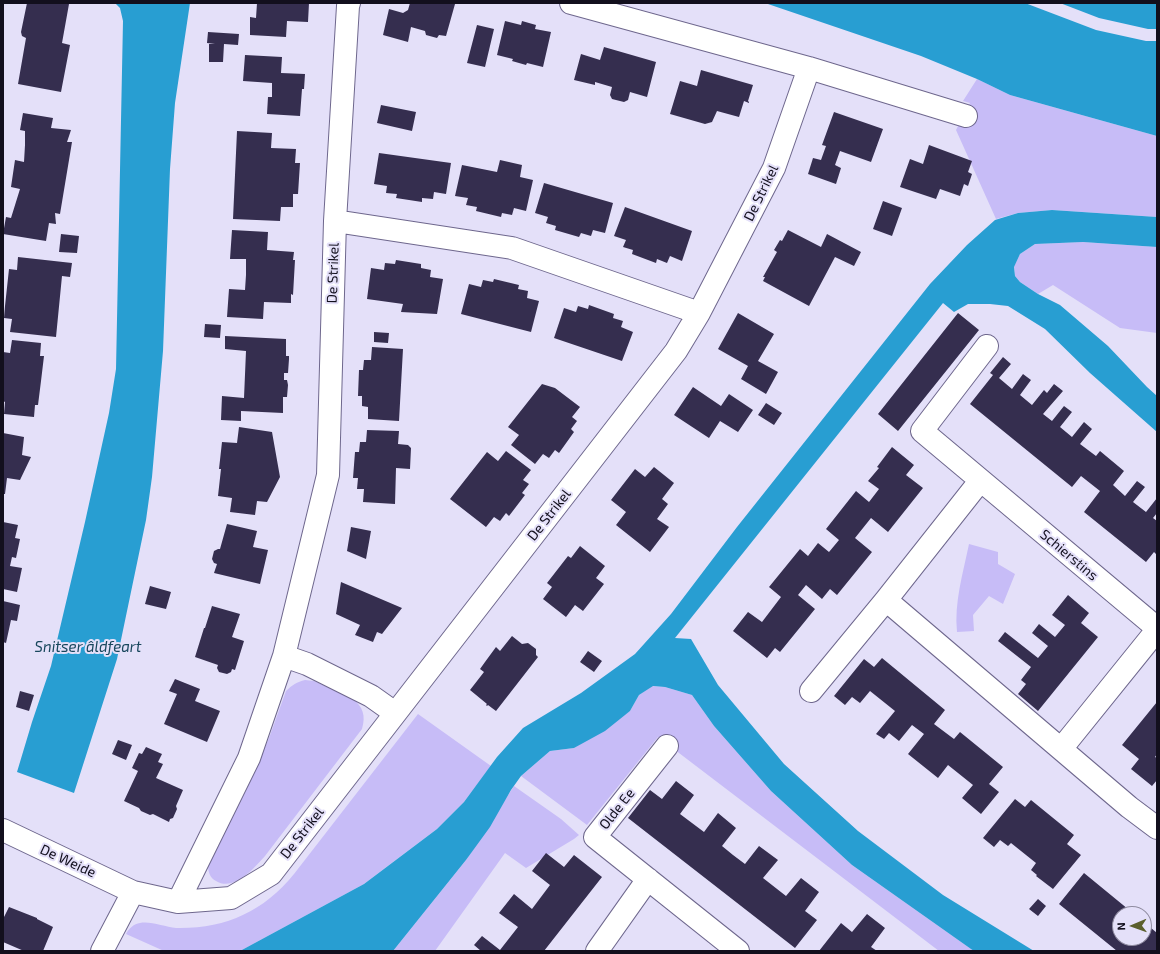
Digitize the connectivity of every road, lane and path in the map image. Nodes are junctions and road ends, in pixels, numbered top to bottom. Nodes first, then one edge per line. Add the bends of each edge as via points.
1 (349, 3) edge
2 (571, 3) edge
3 (809, 68) junction
4 (966, 116) dead end
5 (335, 221) junction
6 (699, 313) junction
7 (987, 346) dead end
8 (980, 481) junction
9 (886, 600) junction
10 (1157, 629) edge
11 (284, 656) junction
12 (811, 691) dead end
13 (395, 713) junction
14 (667, 746) dead end
15 (1061, 749) junction
16 (1157, 828) edge
17 (3, 830) edge
18 (648, 879) junction
19 (133, 892) junction
20 (178, 902) junction
21 (102, 951) edge
22 (597, 951) edge
23 (738, 951) edge

1 - 5 street, De Strikel
2 - 3 street
3 - 4 street
3 - 6 street, De Strikel via 774,168
5 - 6 street, De Strikel via 512,248
5 - 11 street, De Strikel via 328,475
6 - 13 street, De Strikel via 676,352
7 - 8 street, Schierstins via 922,431
8 - 9 street
8 - 10 street, Schierstins
9 - 12 street
9 - 15 street
10 - 15 street, Schierstins
11 - 13 street via 307,664 371,696
11 - 20 street, De Strikel via 249,758
13 - 20 street, De Strikel via 271,874 231,898
14 - 18 street, Olde Ee via 595,837
15 - 16 street
17 - 19 street, De Weide
18 - 22 street
18 - 23 street, Olde Ee
19 - 20 street, De Strikel
19 - 21 street

